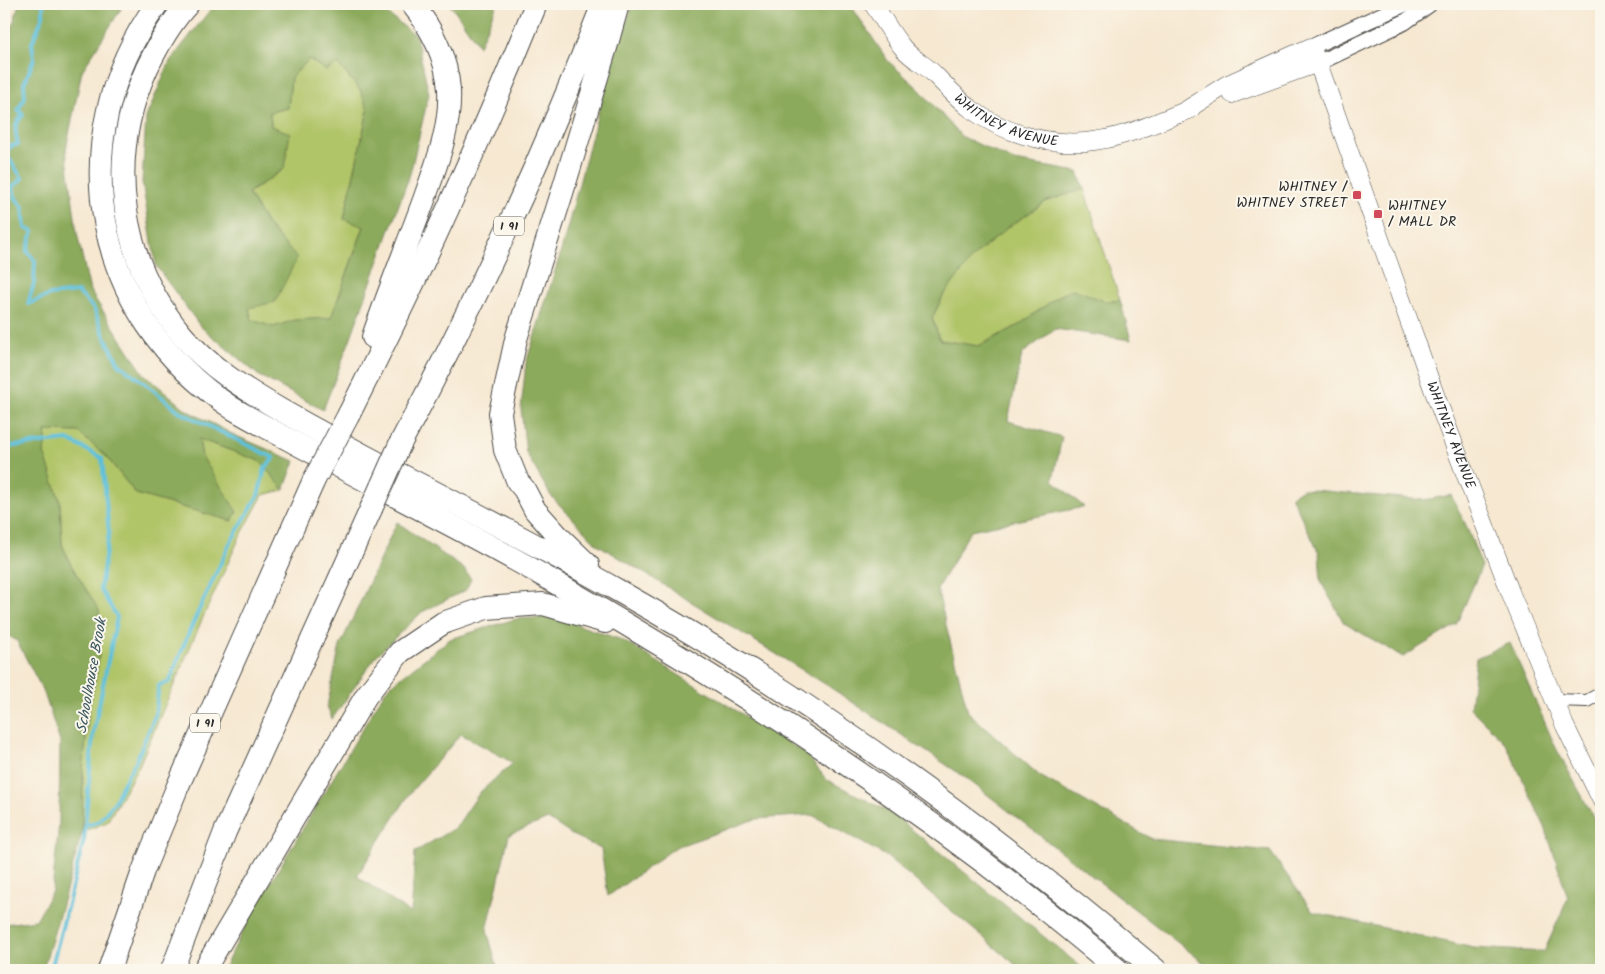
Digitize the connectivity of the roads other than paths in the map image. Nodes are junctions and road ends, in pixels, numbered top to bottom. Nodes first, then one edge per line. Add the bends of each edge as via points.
1 (157, 4) edge
2 (188, 4) edge
3 (412, 4) edge
4 (536, 4) edge
5 (603, 4) edge
6 (618, 4) edge
7 (874, 4) edge
8 (1405, 4) edge
9 (1430, 4) edge
10 (1314, 55) junction
11 (349, 414) junction
12 (609, 585) junction
13 (634, 630) junction
14 (1601, 693) edge
15 (1554, 700) junction
16 (1601, 799) edge
17 (109, 970) edge
18 (172, 970) edge
19 (204, 970) edge
20 (1118, 970) edge
21 (1156, 970) edge

1 - 13 highway via 135,38 116,81 105,123 100,167 103,210 113,254 130,296 155,337 190,375 232,408 503,553
2 - 12 highway via 161,42 134,102 128,125 123,186 135,250 144,273 180,333 209,362 254,394 322,434
3 - 11 highway via 431,32 444,66 449,89 447,120 430,182 386,300
4 - 11 highway, I 91 via 464,171
5 - 18 highway, I 91, bridge via 503,239 401,442 225,832
6 - 12 highway via 516,339 500,413 506,450 518,482 535,510
7 - 10 main road, WHITNEY AVENUE via 904,49 971,109 1021,135 1054,141 1086,142 1124,135 1180,114 1226,85
8 - 10 street
9 - 10 street via 1405,22
10 - 15 main road, WHITNEY AVENUE via 1433,389 1510,594
11 - 17 highway, I 91, bridge via 314,480 177,788
12 - 21 highway via 743,664 877,754 1018,858
13 - 19 highway via 543,604 486,608 443,622 400,652 366,696
13 - 20 highway via 781,721 909,807 1005,877
14 - 15 street via 1587,701
15 - 16 main road, WHITNEY AVENUE

